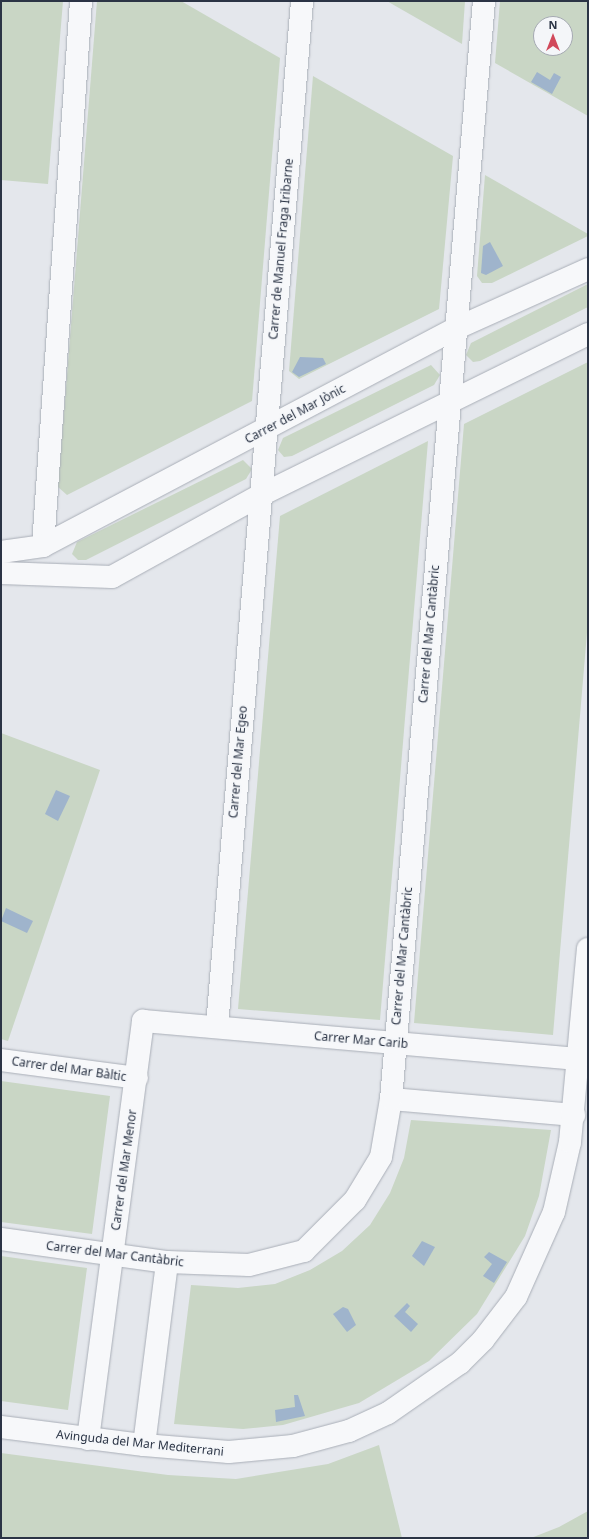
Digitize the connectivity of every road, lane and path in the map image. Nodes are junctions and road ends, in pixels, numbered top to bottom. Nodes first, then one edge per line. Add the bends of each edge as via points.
1 (81, 1) edge
2 (302, 1) edge
3 (484, 1) edge
4 (588, 269) edge
5 (457, 328) junction
6 (588, 334) edge
7 (448, 401) junction
8 (264, 431) junction
9 (259, 496) junction
10 (43, 546) junction
11 (1, 552) edge
12 (1, 573) edge
13 (588, 949) edge
14 (144, 1021) joint
15 (217, 1027) junction
16 (395, 1043) junction
17 (578, 1059) junction
18 (1, 1060) edge
19 (137, 1078) junction
20 (391, 1099) junction
21 (574, 1115) junction
22 (1, 1239) edge
23 (113, 1254) junction
24 (167, 1262) junction
25 (1, 1427) edge
26 (88, 1438) junction
27 (144, 1445) junction

1 - 10 street
2 - 8 street, Carrer de Manuel Fraga Iribarne
3 - 5 street, Carrer del Mar Cantàbric
4 - 5 street, Carrer del Mar Jònic
5 - 7 street, Carrer del Mar Cantàbric
5 - 8 street, Carrer del Mar Jònic
6 - 7 street
7 - 9 street
7 - 16 street, Carrer del Mar Cantàbric
8 - 9 street, Carrer de Manuel Fraga Iribarne
8 - 10 street, Carrer del Mar Jònic
9 - 12 street via 112,577
9 - 15 street, Carrer del Mar Egeo
10 - 11 street, Carrer del Mar Jònic
13 - 17 street, Avinguda del Mar Mediterrani
14 - 15 street, Carrer Mar Carib
14 - 19 street, Carrer del Mar Menor
15 - 16 street, Carrer Mar Carib
16 - 17 street, Carrer Mar Carib
16 - 20 street, Carrer del Mar Cantàbric
17 - 21 street, Avinguda del Mar Mediterrani
18 - 19 street, Carrer del Mar Bàltic
19 - 23 street, Carrer del Mar Menor
20 - 21 street
20 - 24 street, Carrer del Mar Cantàbric via 381,1157 355,1200 304,1251 249,1265
21 - 27 street, Avinguda del Mar Mediterrani via 563,1183 525,1280 506,1312 460,1362 388,1413 349,1431 293,1446 229,1452
22 - 23 street, Carrer del Mar Cantàbric
23 - 24 street, Carrer del Mar Cantàbric
23 - 26 street, Carrer del Mar Menor
24 - 27 street
25 - 26 street, Avinguda del Mar Mediterrani
26 - 27 street, Avinguda del Mar Mediterrani

